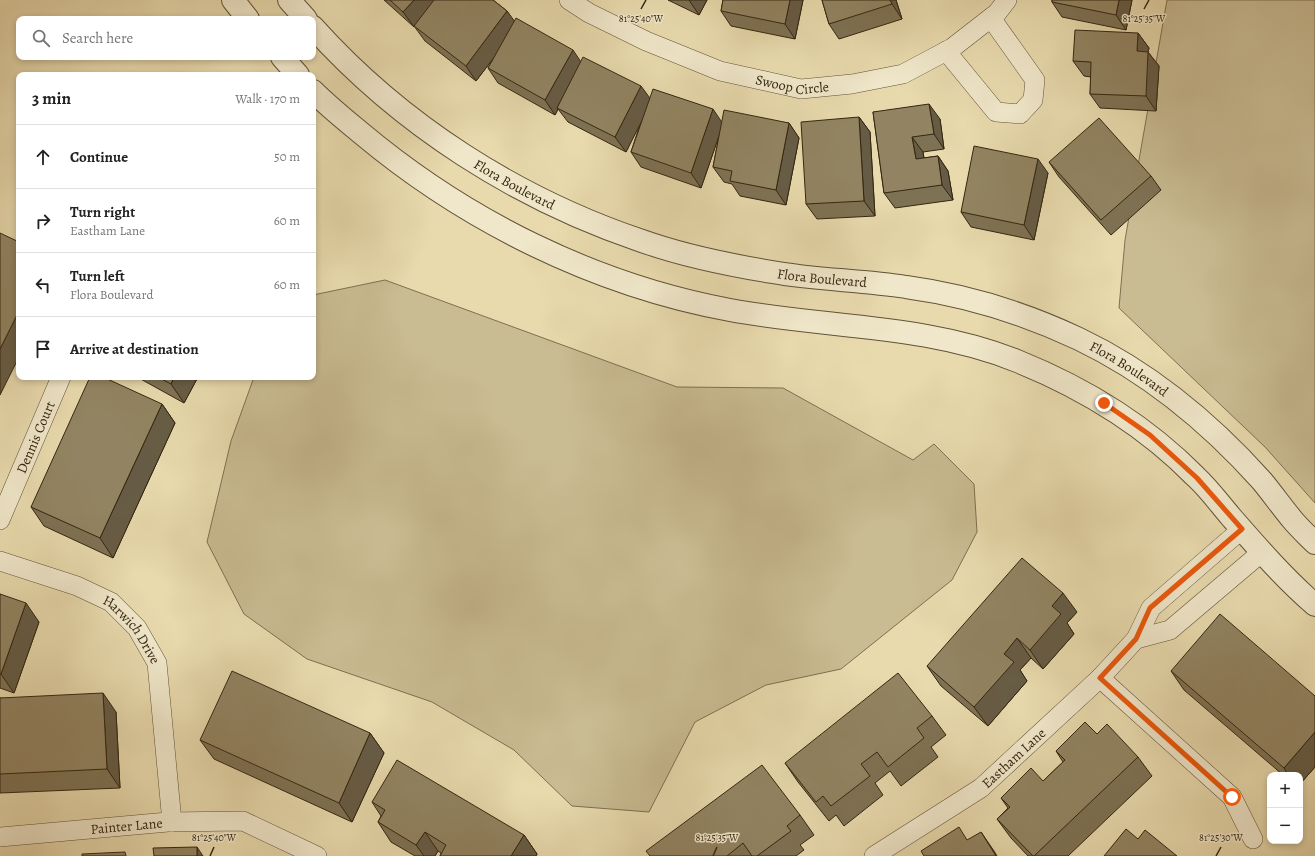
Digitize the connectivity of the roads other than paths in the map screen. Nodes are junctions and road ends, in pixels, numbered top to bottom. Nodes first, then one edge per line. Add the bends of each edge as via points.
1 (234, 0) edge
2 (289, 0) edge
3 (570, 0) edge
4 (1007, 0) edge
5 (246, 16) edge
6 (303, 16) edge
7 (991, 18) junction
8 (316, 30) edge
9 (946, 51) junction
10 (285, 60) edge
11 (295, 72) edge
12 (316, 94) edge
13 (60, 380) edge
14 (0, 520) edge
15 (1242, 529) junction
16 (1315, 543) edge
17 (1262, 552) junction
18 (0, 561) edge
19 (1315, 605) edge
20 (1136, 639) junction
21 (1100, 678) junction
22 (172, 822) junction
23 (0, 837) edge
24 (1253, 839) dead end
25 (317, 856) edge
26 (874, 856) edge

1 - 5 street
2 - 6 street
3 - 9 street, Swoop Circle via 589,13 646,41 720,71 801,89 852,84 903,74
4 - 7 street, Swoop Circle
7 - 9 street, Swoop Circle
7 - 9 street via 1035,80 1033,100 1020,114 996,112
8 - 16 street, Flora Boulevard via 364,78 451,146 526,193 593,223 643,242 679,252 774,273 905,286 954,294 1028,318 1080,340 1176,399 1235,453
10 - 11 street
12 - 15 street via 422,181 485,220 565,259 653,292 730,310 943,338 1014,360 1061,380 1104,403 1150,435 1197,478
13 - 14 street, Dennis Court
15 - 17 street
15 - 20 street, Eastham Lane via 1150,608
17 - 19 street via 1291,584
17 - 20 street via 1170,630
18 - 22 street, Harwich Drive via 77,586 111,602 136,628 157,663
20 - 21 street, Eastham Lane
21 - 24 street via 1232,797
21 - 26 street, Eastham Lane via 981,788
22 - 23 street, Painter Lane
22 - 25 street, Painter Lane via 243,821

